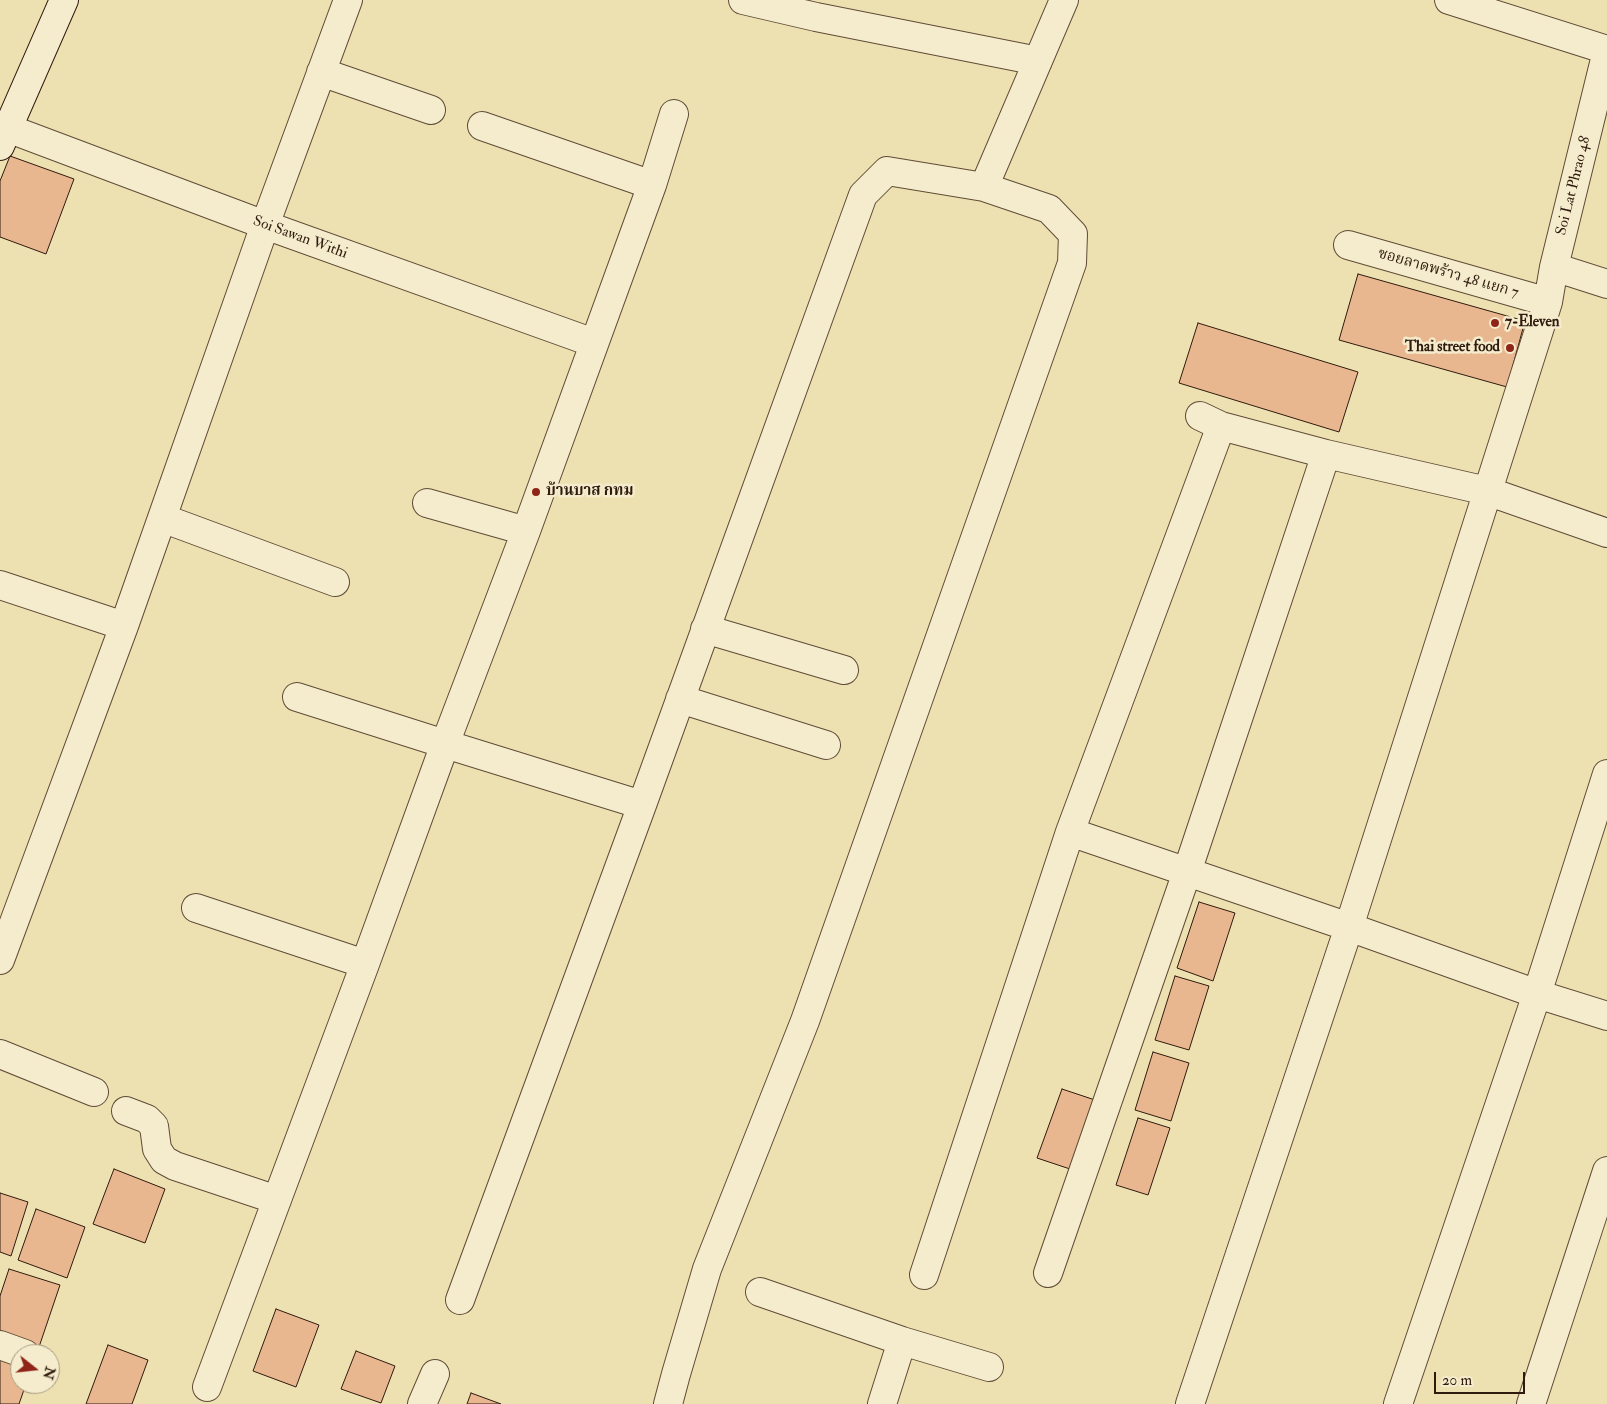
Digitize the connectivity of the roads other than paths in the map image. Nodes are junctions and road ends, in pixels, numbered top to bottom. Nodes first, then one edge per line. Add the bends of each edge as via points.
1 (64, 0) edge
2 (348, 0) edge
3 (743, 0) edge
4 (1064, 0) edge
5 (1449, 0) edge
6 (1038, 61) junction
7 (1606, 63) edge
8 (321, 72) junction
9 (431, 110) dead end
10 (674, 114) dead end
11 (482, 126) dead end
12 (4, 137) edge
13 (652, 185) junction
14 (984, 186) junction
15 (265, 225) junction
16 (1348, 245) dead end
17 (1554, 267) junction
18 (1607, 284) edge
19 (1548, 302) junction
20 (594, 343) junction
21 (1326, 454) junction
22 (1487, 491) junction
23 (427, 503) dead end
24 (162, 518) junction
25 (526, 531) junction
26 (1607, 534) edge
27 (335, 582) dead end
28 (0, 585) edge
29 (124, 626) junction
30 (706, 629) junction
31 (844, 670) dead end
32 (297, 697) dead end
33 (680, 699) junction
34 (445, 744) junction
35 (826, 745) dead end
36 (1607, 774) edge
37 (642, 805) junction
38 (1070, 832) junction
39 (1187, 872) junction
40 (196, 908) dead end
41 (1349, 927) junction
42 (0, 960) edge
43 (365, 964) junction
44 (1537, 994) junction
45 (1607, 1016) edge
46 (0, 1054) edge
47 (94, 1092) dead end
48 (126, 1111) dead end
49 (1607, 1171) edge
50 (277, 1200) junction
51 (1048, 1273) dead end
52 (924, 1275) dead end
53 (760, 1292) dead end
54 (460, 1300) dead end
55 (902, 1341) junction
56 (989, 1367) dead end
57 (435, 1374) dead end
58 (207, 1387) dead end
59 (422, 1404) edge
60 (668, 1404) edge
61 (882, 1404) edge
62 (1190, 1404) edge
63 (1398, 1404) edge
64 (1531, 1404) edge

1 - 12 street
2 - 8 street
3 - 6 street
4 - 6 street
5 - 7 street
6 - 14 street
7 - 17 street, Soi Lat Phrao 48
8 - 9 street
8 - 15 street
10 - 13 street
11 - 13 street
12 - 15 street, Soi Sawan Withi
13 - 20 street
14 - 30 street via 887,171 863,194
14 - 60 street via 1049,209 1072,234 1072,262 805,1022 707,1269
15 - 20 street, Soi Sawan Withi
15 - 24 street
16 - 19 street, ซอยลาดพร้าว 48 แยก 7
17 - 18 street
17 - 19 street, Soi Lat Phrao 48
19 - 22 street, Soi Lat Phrao 48
20 - 25 street
21 - 22 street
21 - 38 street via 1210,421
21 - 39 street
22 - 26 street
22 - 41 street, Soi Lat Phrao 48
23 - 25 street
24 - 27 street
24 - 29 street
25 - 34 street
28 - 29 street
29 - 42 street
30 - 31 street
30 - 33 street
32 - 34 street
33 - 35 street
33 - 37 street
34 - 37 street
34 - 43 street
36 - 44 street
37 - 54 street
38 - 39 street
38 - 52 street
39 - 41 street
39 - 51 street
40 - 43 street
41 - 44 street
41 - 62 street, Soi Lat Phrao 48
43 - 50 street
44 - 45 street
44 - 63 street
46 - 47 street
48 - 50 street via 148,1119 154,1126 157,1149 164,1160
49 - 64 street
50 - 58 street
53 - 55 street
55 - 56 street
55 - 61 street
57 - 59 street

